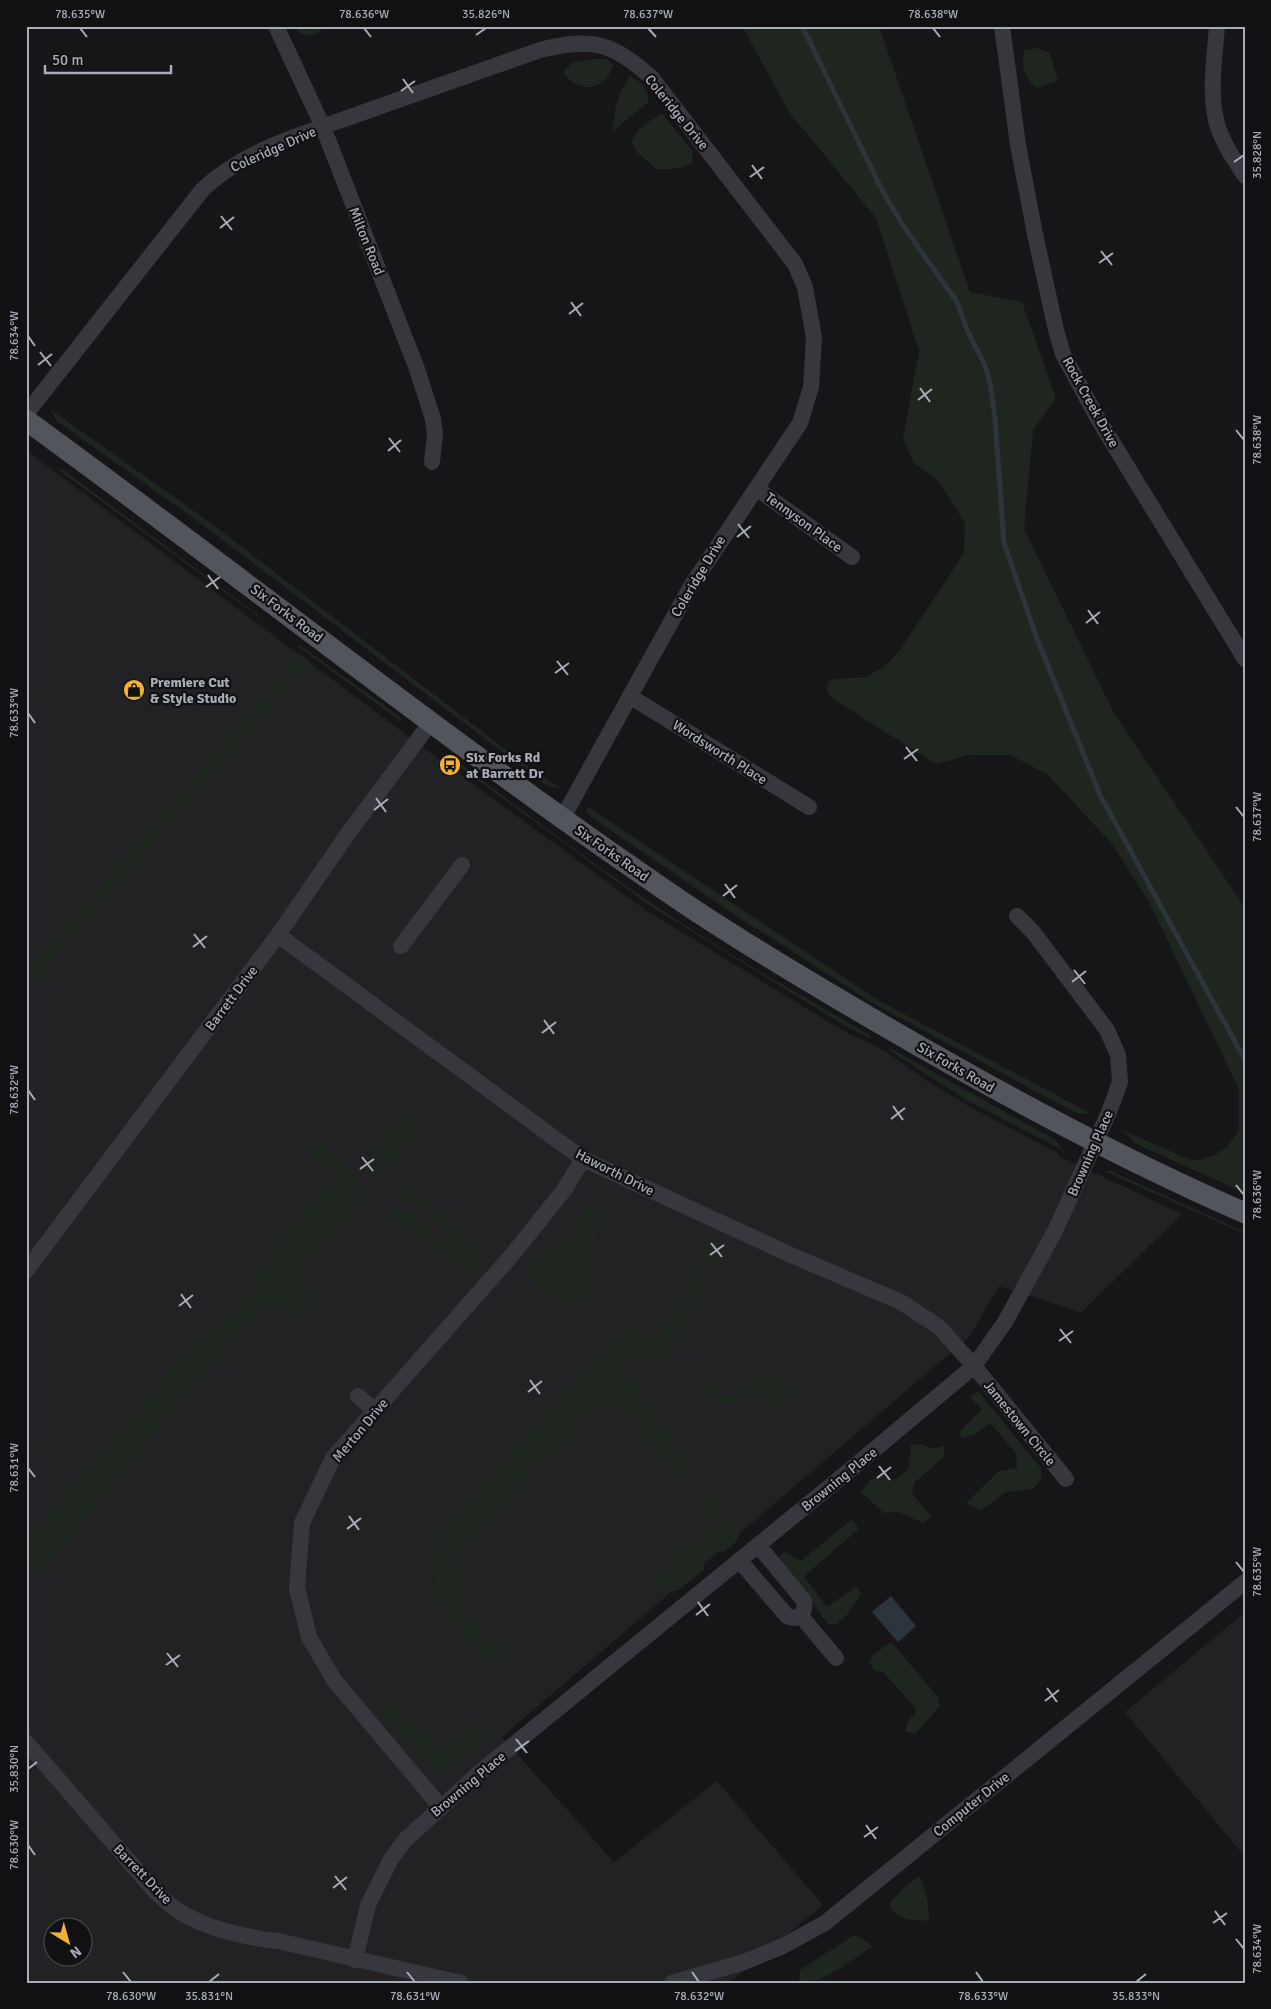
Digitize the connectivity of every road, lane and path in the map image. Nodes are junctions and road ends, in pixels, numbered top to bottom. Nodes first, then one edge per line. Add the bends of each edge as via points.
1 (276, 26) edge
2 (1002, 26) edge
3 (1218, 26) edge
4 (323, 127) junction
5 (1245, 176) edge
6 (26, 414) edge
7 (26, 420) edge
8 (432, 462) dead end
9 (756, 488) junction
10 (852, 557) dead end
11 (1245, 659) edge
12 (631, 697) junction
13 (432, 722) junction
14 (809, 808) dead end
15 (562, 819) junction
16 (462, 865) dead end
17 (1017, 916) dead end
18 (278, 935) junction
19 (401, 946) dead end
20 (1095, 1142) junction
21 (583, 1159) junction
22 (1245, 1213) edge
23 (26, 1271) edge
24 (974, 1366) junction
25 (358, 1396) dead end
26 (375, 1411) junction
27 (1066, 1479) dead end
28 (758, 1545) junction
29 (739, 1560) junction
30 (1245, 1582) edge
31 (801, 1616) junction
32 (836, 1658) dead end
33 (26, 1742) edge
34 (440, 1806) junction
35 (355, 1960) junction
36 (461, 1983) edge
37 (672, 1983) edge

1 - 4 street, Milton Road
2 - 11 street, Rock Creek Drive via 1016,133 1063,354 1098,419
3 - 5 street via 1214,78 1216,120
4 - 6 street, Coleridge Drive via 241,160 203,189
4 - 8 street, Milton Road via 426,394 435,434
4 - 9 street, Coleridge Drive via 566,43 594,43 631,60 651,78 780,242 796,264 804,286 814,338 811,387 800,423
7 - 13 main road, Six Forks Road
9 - 10 street, Tennyson Place
9 - 12 street, Coleridge Drive via 691,586
12 - 14 street, Wordsworth Place
12 - 15 street, Coleridge Drive
13 - 15 main road, Six Forks Road
13 - 18 street, Barrett Drive via 347,835
15 - 20 main road, Six Forks Road via 685,904 797,975 1000,1092
16 - 19 street
17 - 20 street, Browning Place via 1100,1018 1118,1054 1120,1082
18 - 21 street, Haworth Drive
18 - 23 street, Barrett Drive
20 - 22 main road, Six Forks Road
20 - 24 street, Browning Place via 1025,1289
21 - 24 street, Haworth Drive via 901,1302 939,1327
21 - 26 street, Merton Drive via 564,1190 512,1255
24 - 27 street, Jamestown Circle
24 - 28 street, Browning Place
25 - 26 street
26 - 34 street, Merton Drive via 333,1458 302,1523 297,1588 309,1637 334,1680
28 - 29 street, Browning Place
28 - 31 street via 804,1601
29 - 31 street via 787,1616
29 - 34 street, Browning Place
30 - 37 street, Computer Drive via 825,1923 783,1946 744,1962
31 - 32 street
33 - 35 street, Barrett Drive via 153,1889 177,1910 248,1937
34 - 35 street, Browning Place via 406,1839 391,1859 368,1905
35 - 36 street

